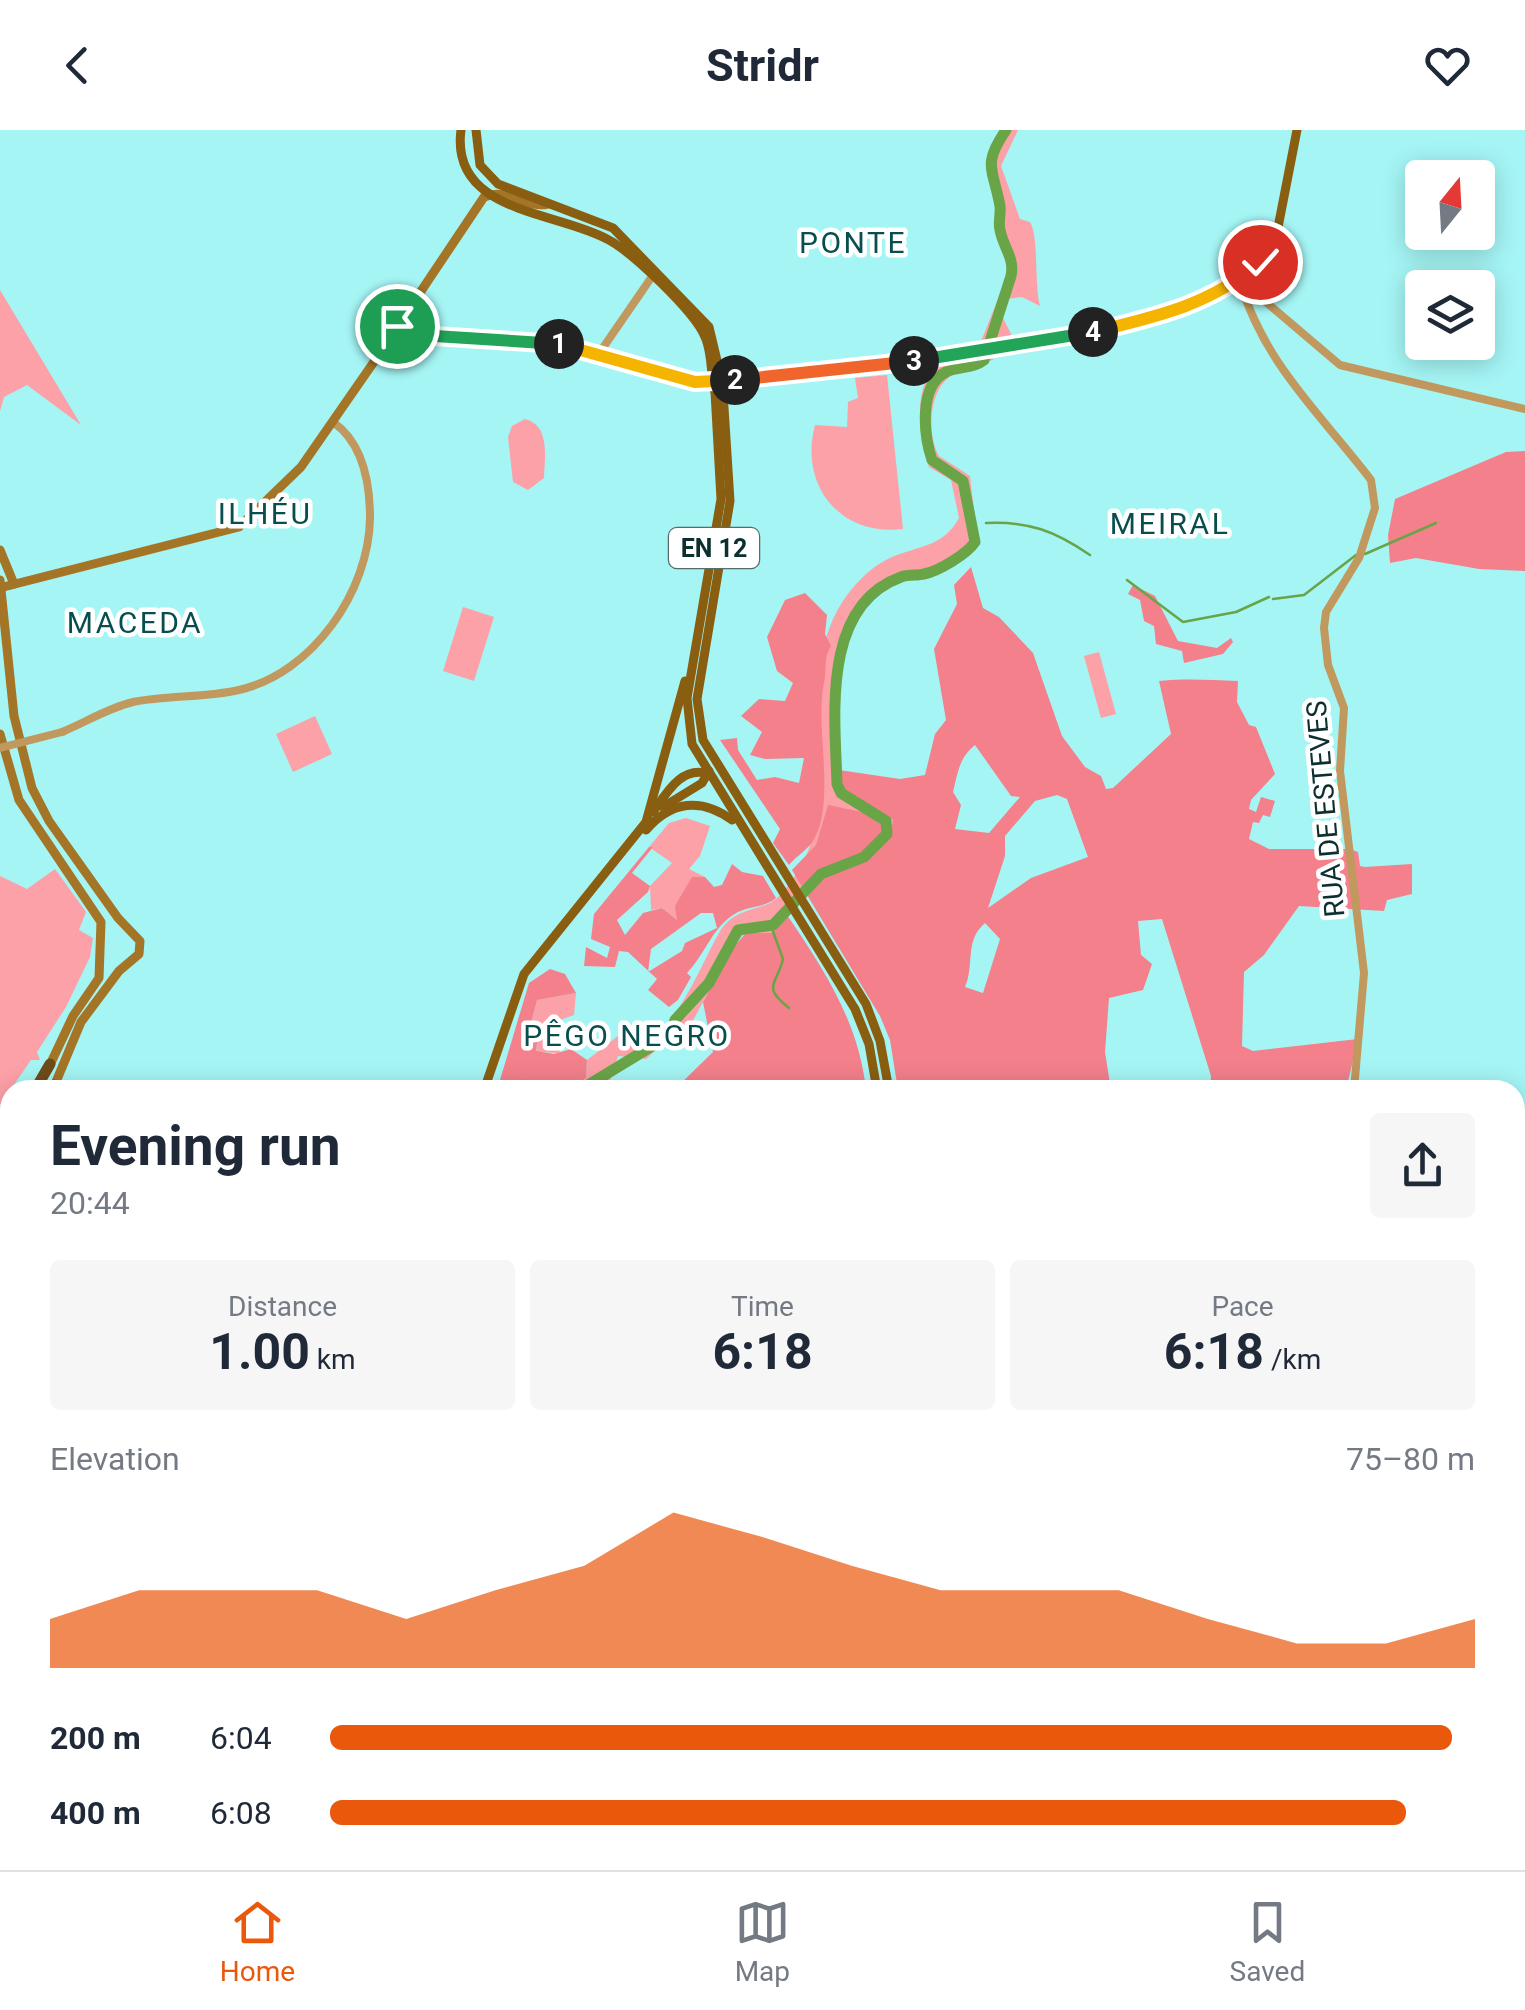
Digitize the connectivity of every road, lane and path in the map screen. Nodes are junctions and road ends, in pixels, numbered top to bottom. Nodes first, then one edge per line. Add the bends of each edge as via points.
1 (461, 130) edge
2 (476, 130) edge
3 (1297, 130) edge
4 (488, 194) junction
5 (548, 204) junction
6 (651, 278) junction
7 (1239, 279) junction
8 (401, 326) junction
9 (598, 355) junction
10 (716, 374) junction
11 (719, 392) junction
12 (1525, 409) edge
13 (332, 422) junction
14 (0, 550) edge
15 (2, 568) edge
16 (6, 584) edge
17 (694, 660) junction
18 (0, 736) edge
19 (17, 736) junction
20 (0, 748) edge
21 (712, 760) junction
22 (708, 774) junction
23 (740, 806) junction
24 (646, 822) junction
25 (737, 823) junction
26 (628, 845) junction
27 (125, 926) junction
28 (103, 935) junction
29 (101, 952) junction
30 (129, 964) junction
31 (50, 1064) joint
32 (43, 1080) edge
33 (57, 1080) edge
34 (487, 1080) edge
35 (875, 1080) edge
36 (887, 1080) edge
37 (1355, 1080) edge

1 - 4 main road via 465,165
2 - 5 main road, EN 12 via 477,157 488,176
3 - 7 main road via 1274,248
4 - 5 main road
4 - 6 main road, EN 12 via 607,238
4 - 8 main road
5 - 10 main road, EN 12 via 613,228 709,327
6 - 9 street
6 - 10 main road, EN 12 via 698,325
7 - 9 main road via 1179,311 926,359 695,382
7 - 12 street via 1340,365
7 - 37 street, RUA DE ESTEVES via 1279,369 1371,480 1375,508 1324,628 1328,665 1344,708 1342,800 1364,973
8 - 9 main road via 537,339
8 - 13 main road
10 - 11 main road, EN 12, bridge
11 - 17 main road, EN 12 via 722,499
11 - 21 main road, EN 12 via 730,501 698,699 702,740
13 - 16 main road via 302,467 236,529
13 - 20 street, bridge via 358,449 369,494 368,534 350,596 326,632 285,669 239,690 114,708 62,732
14 - 15 main road
15 - 16 main road
16 - 19 main road
17 - 22 main road, EN 12 via 688,720
17 - 24 main road, EN 12
18 - 19 main road via 10,727
18 - 28 main road via 19,800
19 - 27 main road via 48,821
21 - 22 main road
21 - 23 main road, EN 12
22 - 23 main road
22 - 24 main road, EN 12
22 - 25 main road, EN 12
23 - 36 main road, EN 12 via 842,964 880,1041
24 - 26 main road, EN 12
25 - 26 main road via 713,808 682,805 660,815
25 - 35 main road, EN 12 via 832,971 869,1044
26 - 34 main road, EN 12 via 524,974
27 - 28 main road
27 - 30 main road via 140,941
28 - 29 main road
29 - 30 main road via 109,962
29 - 31 main road via 100,978 72,1016
30 - 33 main road via 81,1022
31 - 32 highway

